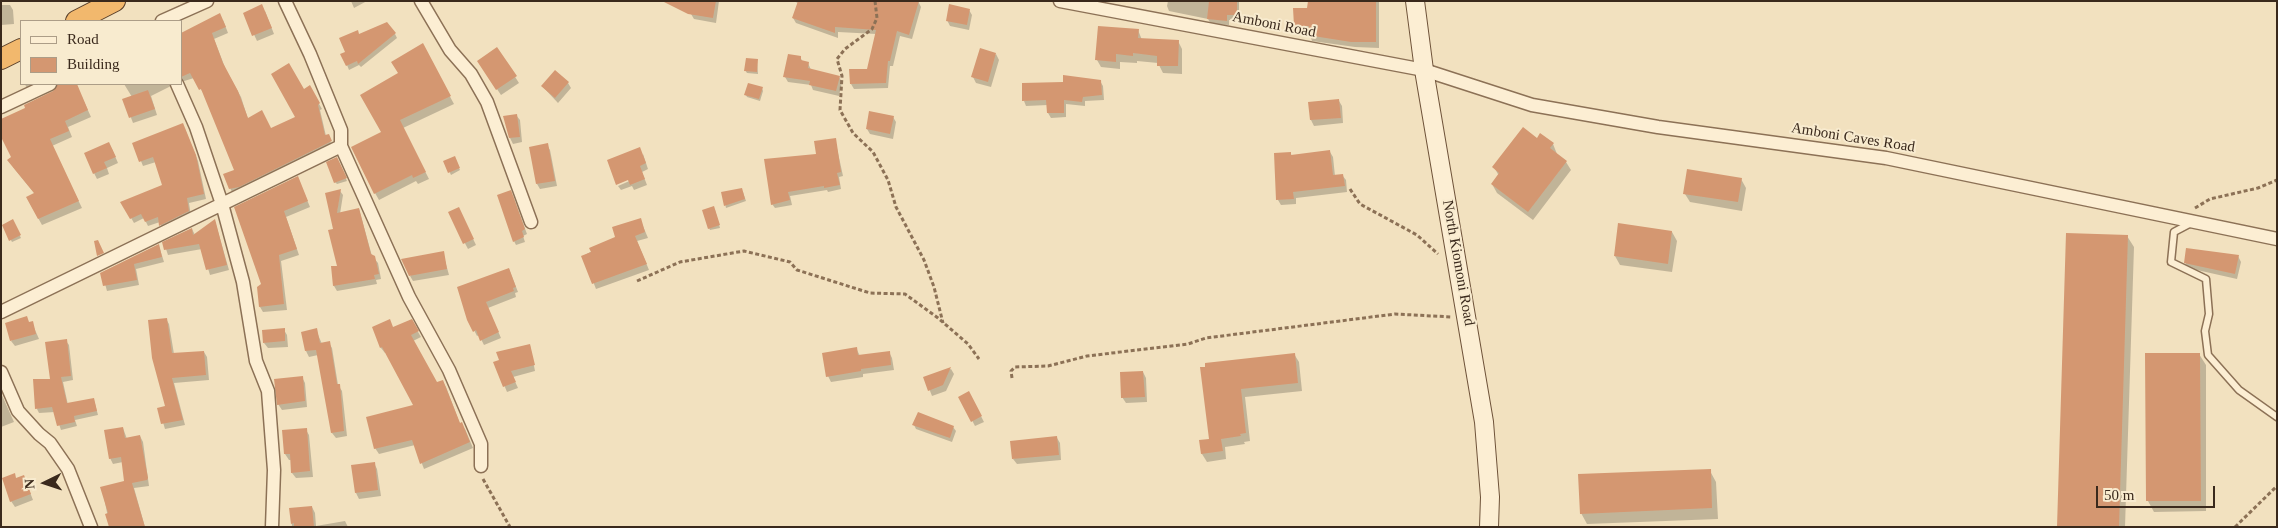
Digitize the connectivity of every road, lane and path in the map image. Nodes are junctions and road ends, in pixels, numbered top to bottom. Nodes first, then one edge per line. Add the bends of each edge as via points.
1 (115, 1) edge
2 (207, 1) edge
3 (284, 1) edge
4 (422, 1) edge
5 (875, 1) edge
6 (1060, 1) edge
7 (1415, 1) edge
8 (78, 20) edge
9 (164, 20) edge
10 (20, 50) edge
11 (1, 59) edge
12 (1424, 70) junction
13 (48, 85) edge
14 (177, 85) edge
15 (1, 107) edge
16 (340, 146) junction
17 (2277, 180) edge
18 (1350, 189) dead end
19 (222, 204) junction
20 (2187, 220) junction
21 (531, 222) dead end
22 (2277, 239) edge
23 (1459, 269) junction
24 (637, 281) dead end
25 (1, 312) edge
26 (1467, 317) junction
27 (944, 324) junction
28 (979, 359) dead end
29 (1, 372) edge
30 (1012, 378) dead end
31 (2277, 417) edge
32 (481, 466) joint
33 (2277, 486) edge
34 (91, 527) edge
35 (272, 527) edge
36 (510, 527) edge
37 (1489, 527) edge
38 (2235, 527) edge

1 - 8 highway
2 - 9 street
3 - 16 street via 341,130
4 - 21 street via 450,50 471,74 487,102
5 - 27 path via 877,18 872,29 837,59 842,76 840,110 853,133 873,152 888,180 896,207 931,278
6 - 12 street, Amboni Road
7 - 12 main road, North Kiomoni Road
10 - 11 highway
12 - 20 street, Amboni Caves Road via 1532,105 1658,127 1886,158
12 - 23 main road, North Kiomoni Road
13 - 15 street
14 - 19 street via 196,127
16 - 19 street
16 - 32 street via 409,297 449,370 481,444
17 - 20 path via 2258,188 2210,199
18 - 23 path via 1360,204 1417,235
19 - 25 street
19 - 35 street via 243,282 256,361 268,391 274,470
20 - 22 street, Amboni Caves Road
20 - 31 lane via 2174,232 2171,262 2206,280 2208,355 2239,390
23 - 26 main road, North Kiomoni Road
24 - 27 path via 680,262 744,251 790,262 797,270 870,293 904,294
26 - 30 path via 1395,314 1206,338 1188,344 1087,356 1048,366 1015,367 1011,371
26 - 37 main road, North Kiomoni Road via 1484,422
27 - 28 path via 968,344
29 - 34 street via 18,411 50,443 68,469
32 - 36 path via 484,482
33 - 38 path

